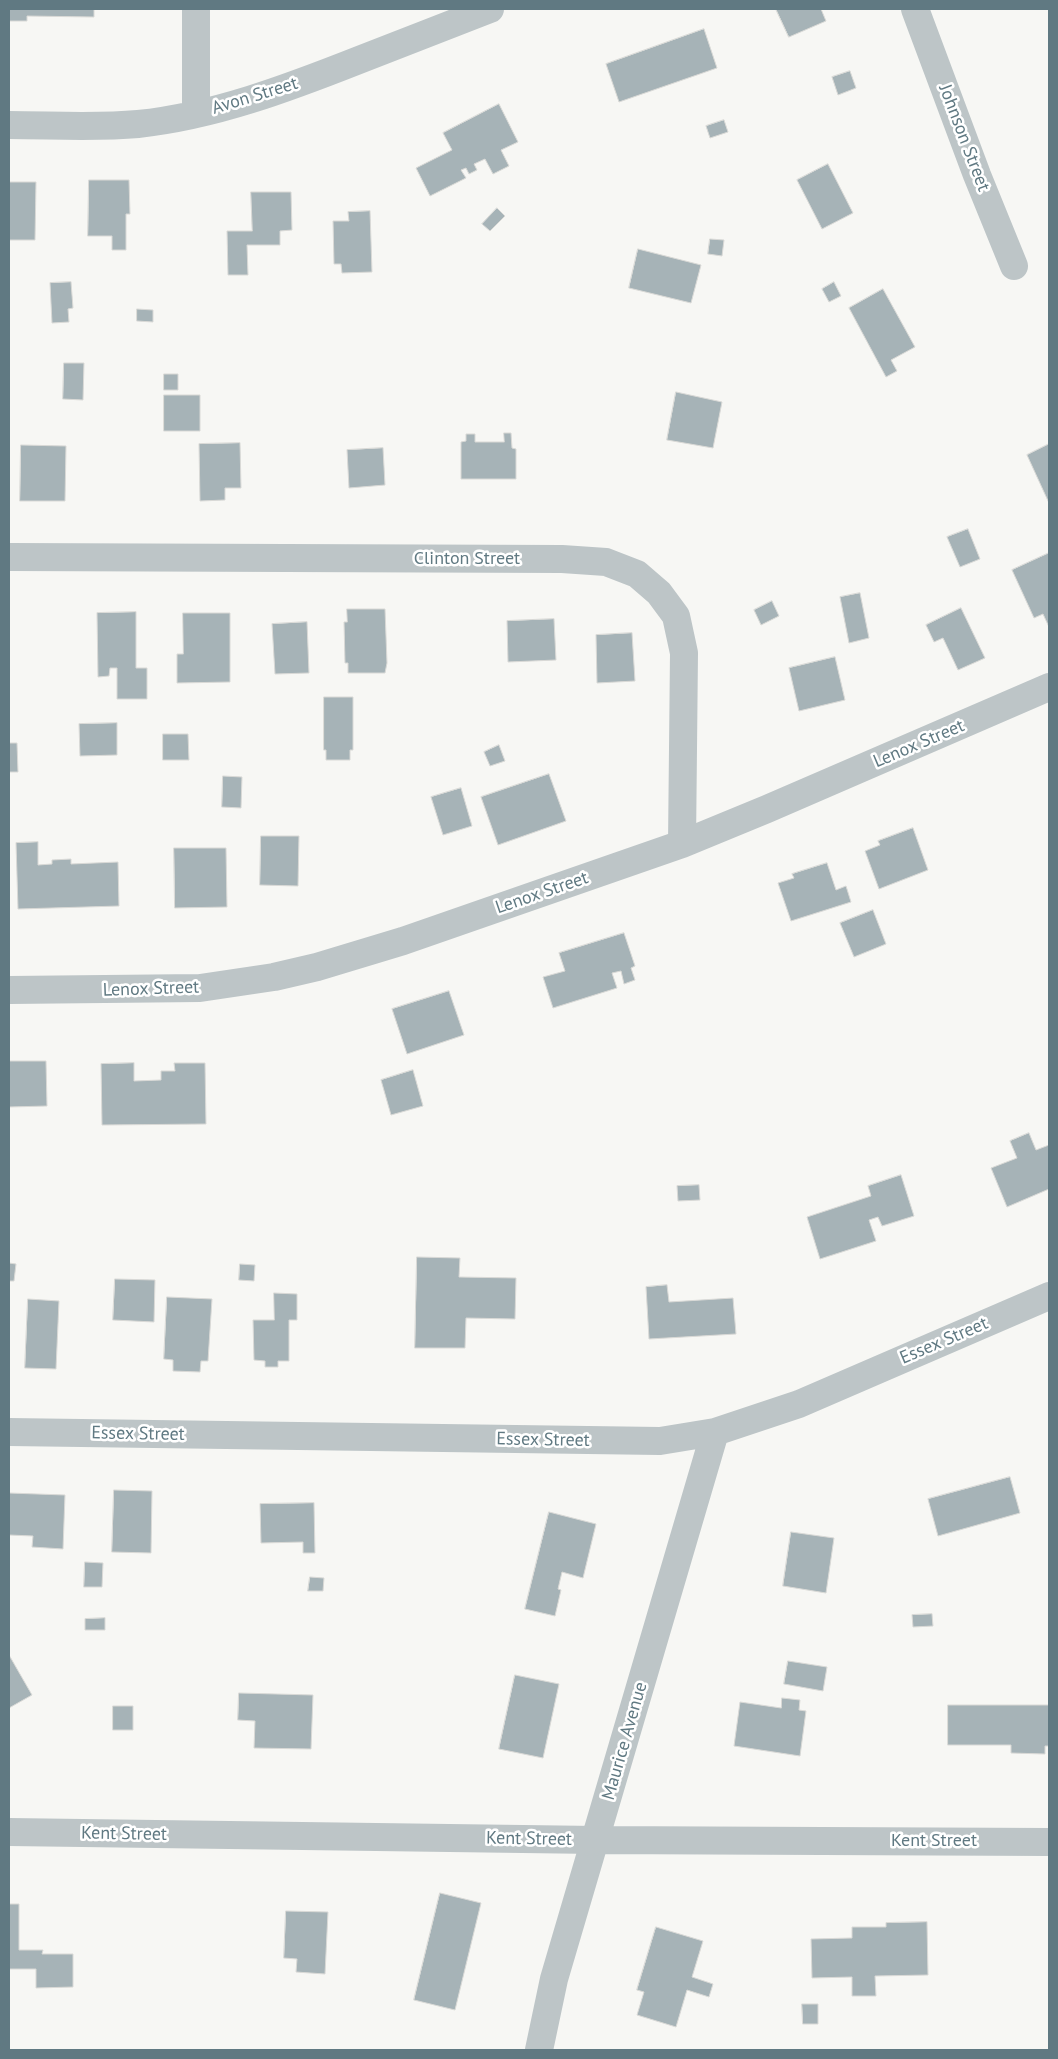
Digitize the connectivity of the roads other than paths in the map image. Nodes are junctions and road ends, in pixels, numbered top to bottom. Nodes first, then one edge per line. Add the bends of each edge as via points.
1 (196, 9) edge
2 (490, 9) edge
3 (916, 9) edge
4 (196, 114) junction
5 (9, 125) edge
6 (1014, 266) dead end
7 (9, 556) edge
8 (1049, 687) edge
9 (682, 844) junction
10 (9, 990) edge
11 (1049, 1296) edge
12 (9, 1432) edge
13 (714, 1432) junction
14 (9, 1832) edge
15 (596, 1840) junction
16 (1049, 1842) edge
17 (539, 2050) edge

1 - 4 street
2 - 4 street, Avon Street via 316,77
3 - 6 street, Johnson Street
4 - 5 street, Avon Street via 137,124
7 - 9 street, Clinton Street via 562,559 606,562 636,574 659,593 676,616 684,653
8 - 9 street, Lenox Street
9 - 10 street, Lenox Street via 403,941 274,977 200,988
11 - 13 street, Essex Street via 799,1404
12 - 13 street, Essex Street via 660,1441
13 - 15 street, Maurice Avenue
14 - 15 street, Kent Street
15 - 16 street, Kent Street
15 - 17 street, Maurice Avenue via 554,1979

